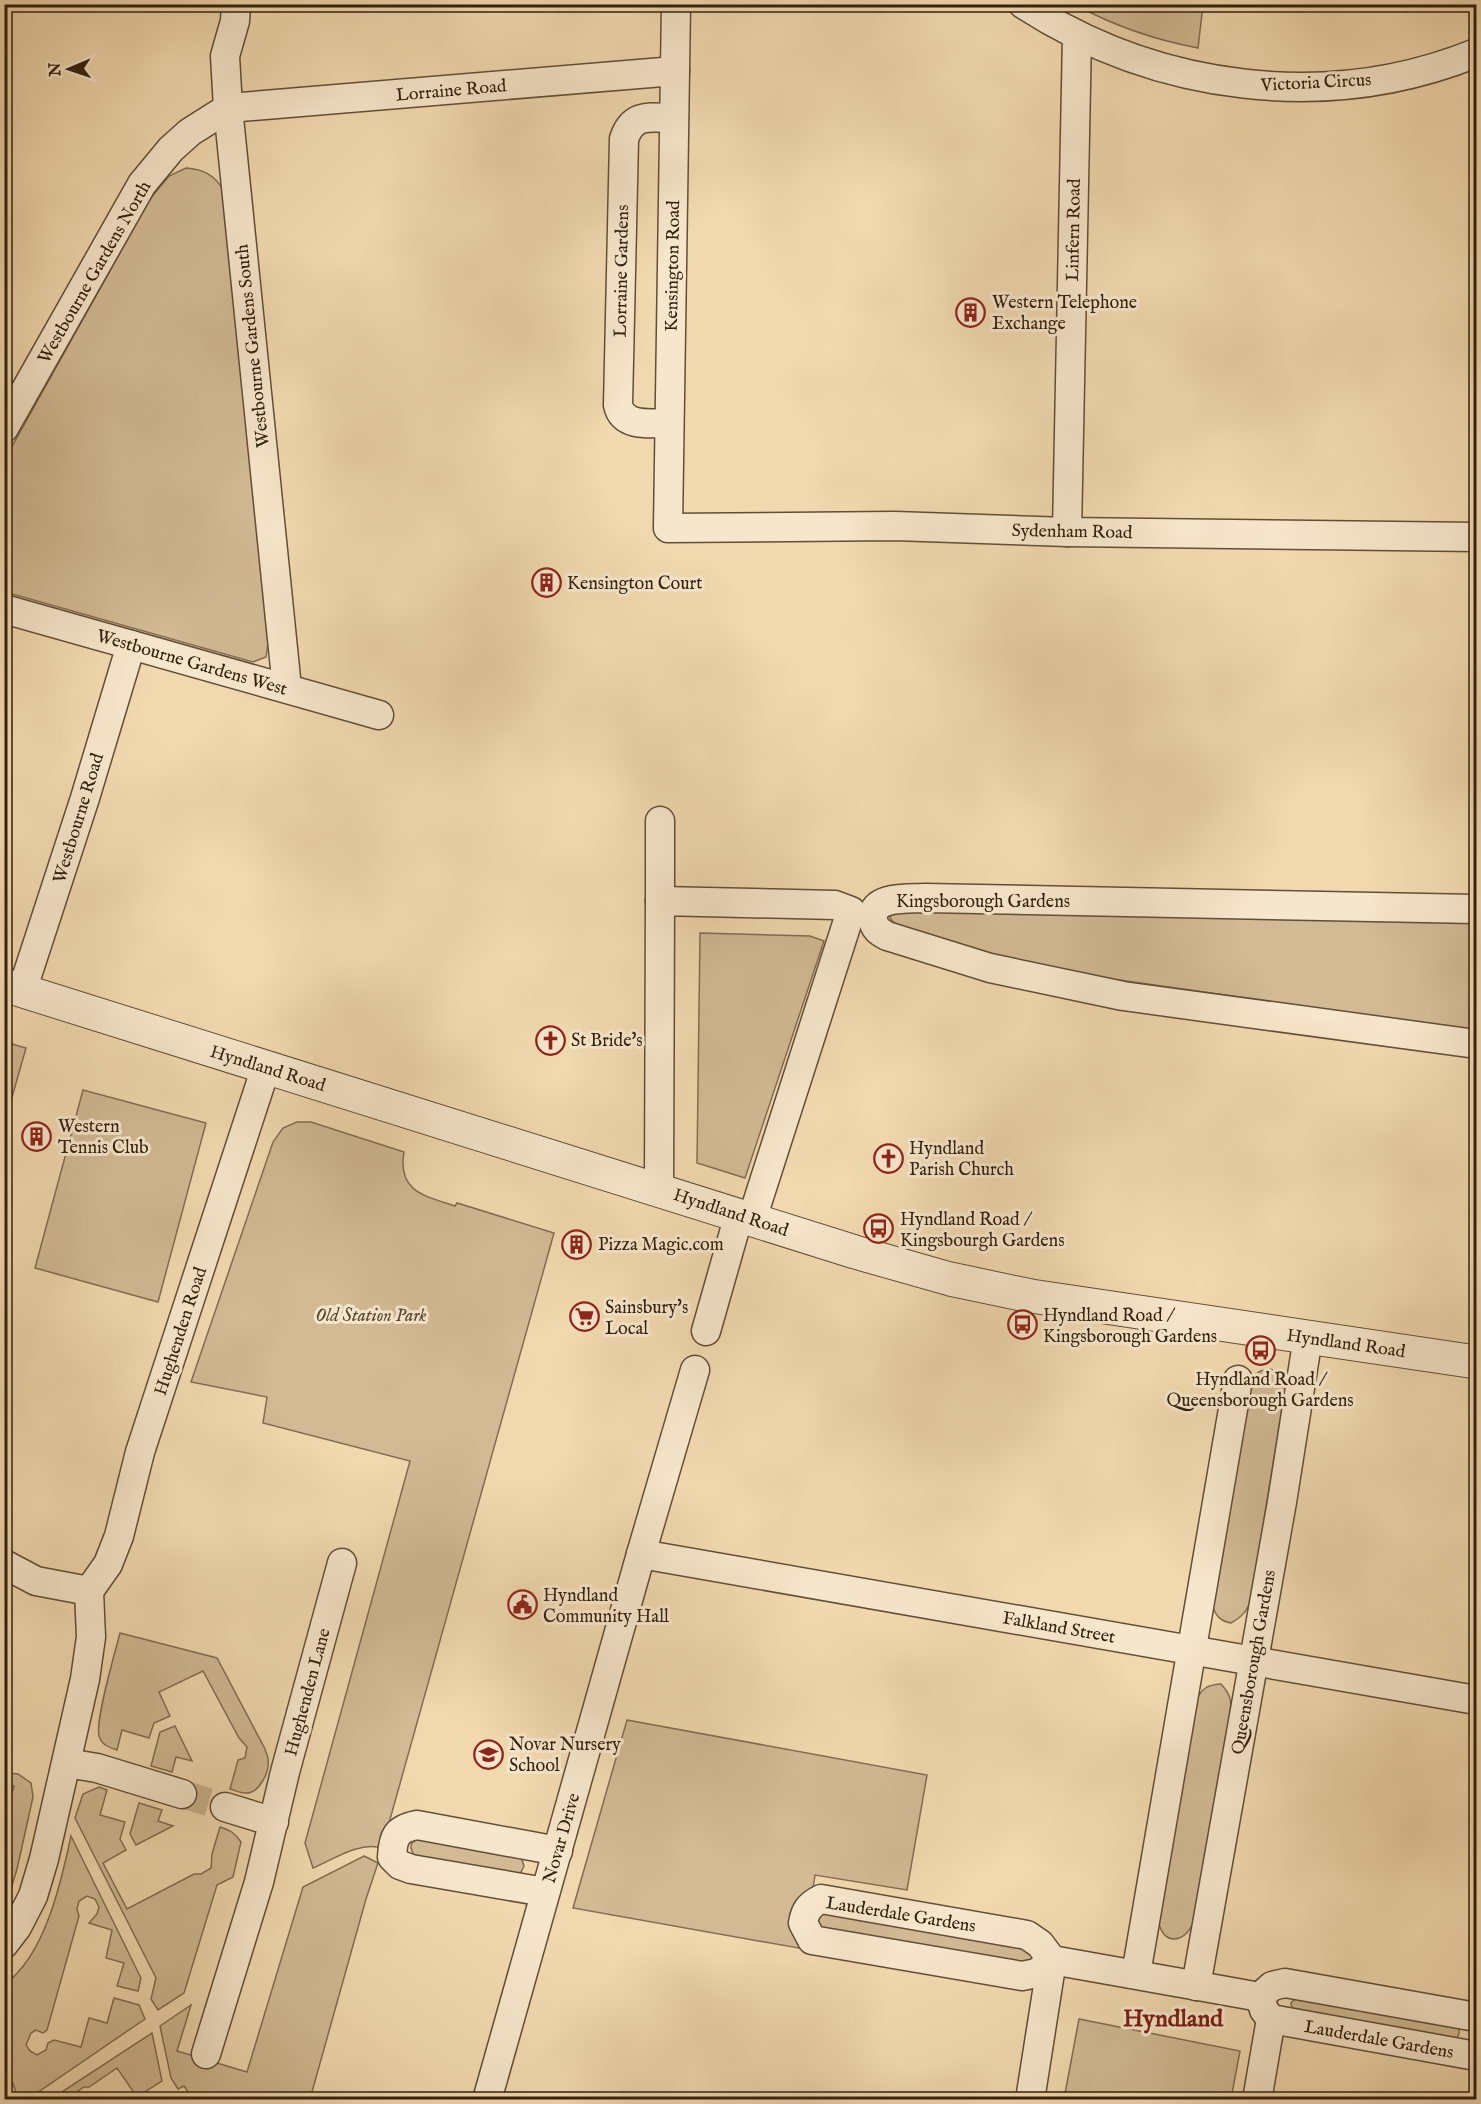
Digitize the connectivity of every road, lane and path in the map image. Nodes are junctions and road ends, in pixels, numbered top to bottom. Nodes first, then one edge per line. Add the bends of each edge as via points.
1 (236, 4) edge
2 (676, 4) edge
3 (1023, 4) edge
4 (1077, 36) junction
5 (1476, 53) edge
6 (675, 71) junction
7 (228, 108) junction
8 (674, 118) junction
9 (669, 423) junction
10 (4, 428) edge
11 (668, 528) joint
12 (1067, 532) junction
13 (1476, 537) edge
14 (4, 609) edge
15 (131, 645) junction
16 (287, 688) junction
17 (379, 715) dead end
18 (660, 821) dead end
19 (660, 901) junction
20 (1476, 909) edge
21 (14, 988) edge
22 (1476, 1044) edge
23 (266, 1067) junction
24 (659, 1189) junction
25 (745, 1217) junction
26 (706, 1331) dead end
27 (1308, 1337) junction
28 (1476, 1362) edge
29 (695, 1370) dead end
30 (1238, 1380) dead end
31 (641, 1554) junction
32 (342, 1563) dead end
33 (4, 1564) edge
34 (89, 1591) junction
35 (1192, 1651) junction
36 (1253, 1661) junction
37 (1476, 1700) edge
38 (67, 1763) junction
39 (182, 1794) tunnel mouth
40 (225, 1807) tunnel mouth
41 (274, 1821) junction
42 (558, 1851) junction
43 (545, 1892) junction
44 (4, 1944) edge
45 (1052, 1960) junction
46 (1136, 1974) junction
47 (1196, 1986) junction
48 (1266, 2008) junction
49 (1476, 2017) edge
50 (206, 2054) dead end
51 (1476, 2056) edge
52 (487, 2100) edge
53 (1030, 2100) edge
54 (1257, 2100) edge

1 - 7 street, Westbourne Gardens South via 225,56
2 - 6 street, Kensington Road
3 - 4 street, Victoria Circus
4 - 5 street, Victoria Circus via 1169,71 1248,86 1370,81
4 - 12 street, Linfern Road
6 - 7 street, Lorraine Road
6 - 8 street, Kensington Road
7 - 10 street, Westbourne Gardens North via 171,149 142,184
7 - 16 street, Westbourne Gardens South
8 - 9 street, Kensington Road
8 - 9 street, Lorraine Gardens via 639,119 624,139 619,382 619,410 626,418 640,423
9 - 11 street, Kensington Road
11 - 12 street, Sydenham Road via 895,526
12 - 13 street, Sydenham Road
14 - 15 street, Westbourne Gardens West
15 - 16 street, Westbourne Gardens West
15 - 21 street, Westbourne Road via 85,798
16 - 17 street, Westbourne Gardens West
18 - 19 street
19 - 24 street
19 - 25 street via 835,905 851,911
20 - 22 street, Kingsborough Gardens via 925,898 893,900 877,906 873,914 874,925 887,936 990,968 1123,996
21 - 23 street, Hyndland Road
23 - 24 street, Hyndland Road
23 - 34 street, Hughenden Road via 140,1452 119,1536 108,1564
24 - 25 street, Hyndland Road
25 - 26 street
25 - 27 street, Hyndland Road via 950,1279 1031,1296
27 - 28 street, Hyndland Road
27 - 36 street, Queensborough Gardens
29 - 31 street, Novar Drive
30 - 35 street
31 - 35 street, Falkland Street
31 - 42 street, Novar Drive
32 - 41 street, Hughenden Lane
33 - 34 street via 36,1581
34 - 38 street via 91,1637
35 - 36 street, Falkland Street
35 - 46 street
36 - 37 street, Falkland Street
36 - 47 street, Queensborough Gardens
38 - 39 street
38 - 44 street via 33,1896
40 - 41 street
41 - 50 street, Hughenden Lane
42 - 43 street, Novar Drive
42 - 43 street via 417,1826 405,1827 396,1834 392,1845 392,1857 411,1869
43 - 52 street, Novar Drive
45 - 45 street, Lauderdale Gardens via 1037,1973 1022,1976 812,1940 803,1923 810,1905 821,1899 1027,1935
45 - 46 street, Lauderdale Gardens
45 - 53 street
46 - 47 street, Lauderdale Gardens
47 - 48 street, Lauderdale Gardens
48 - 49 street via 1272,1986 1285,1983
48 - 51 street, Lauderdale Gardens
48 - 54 street

